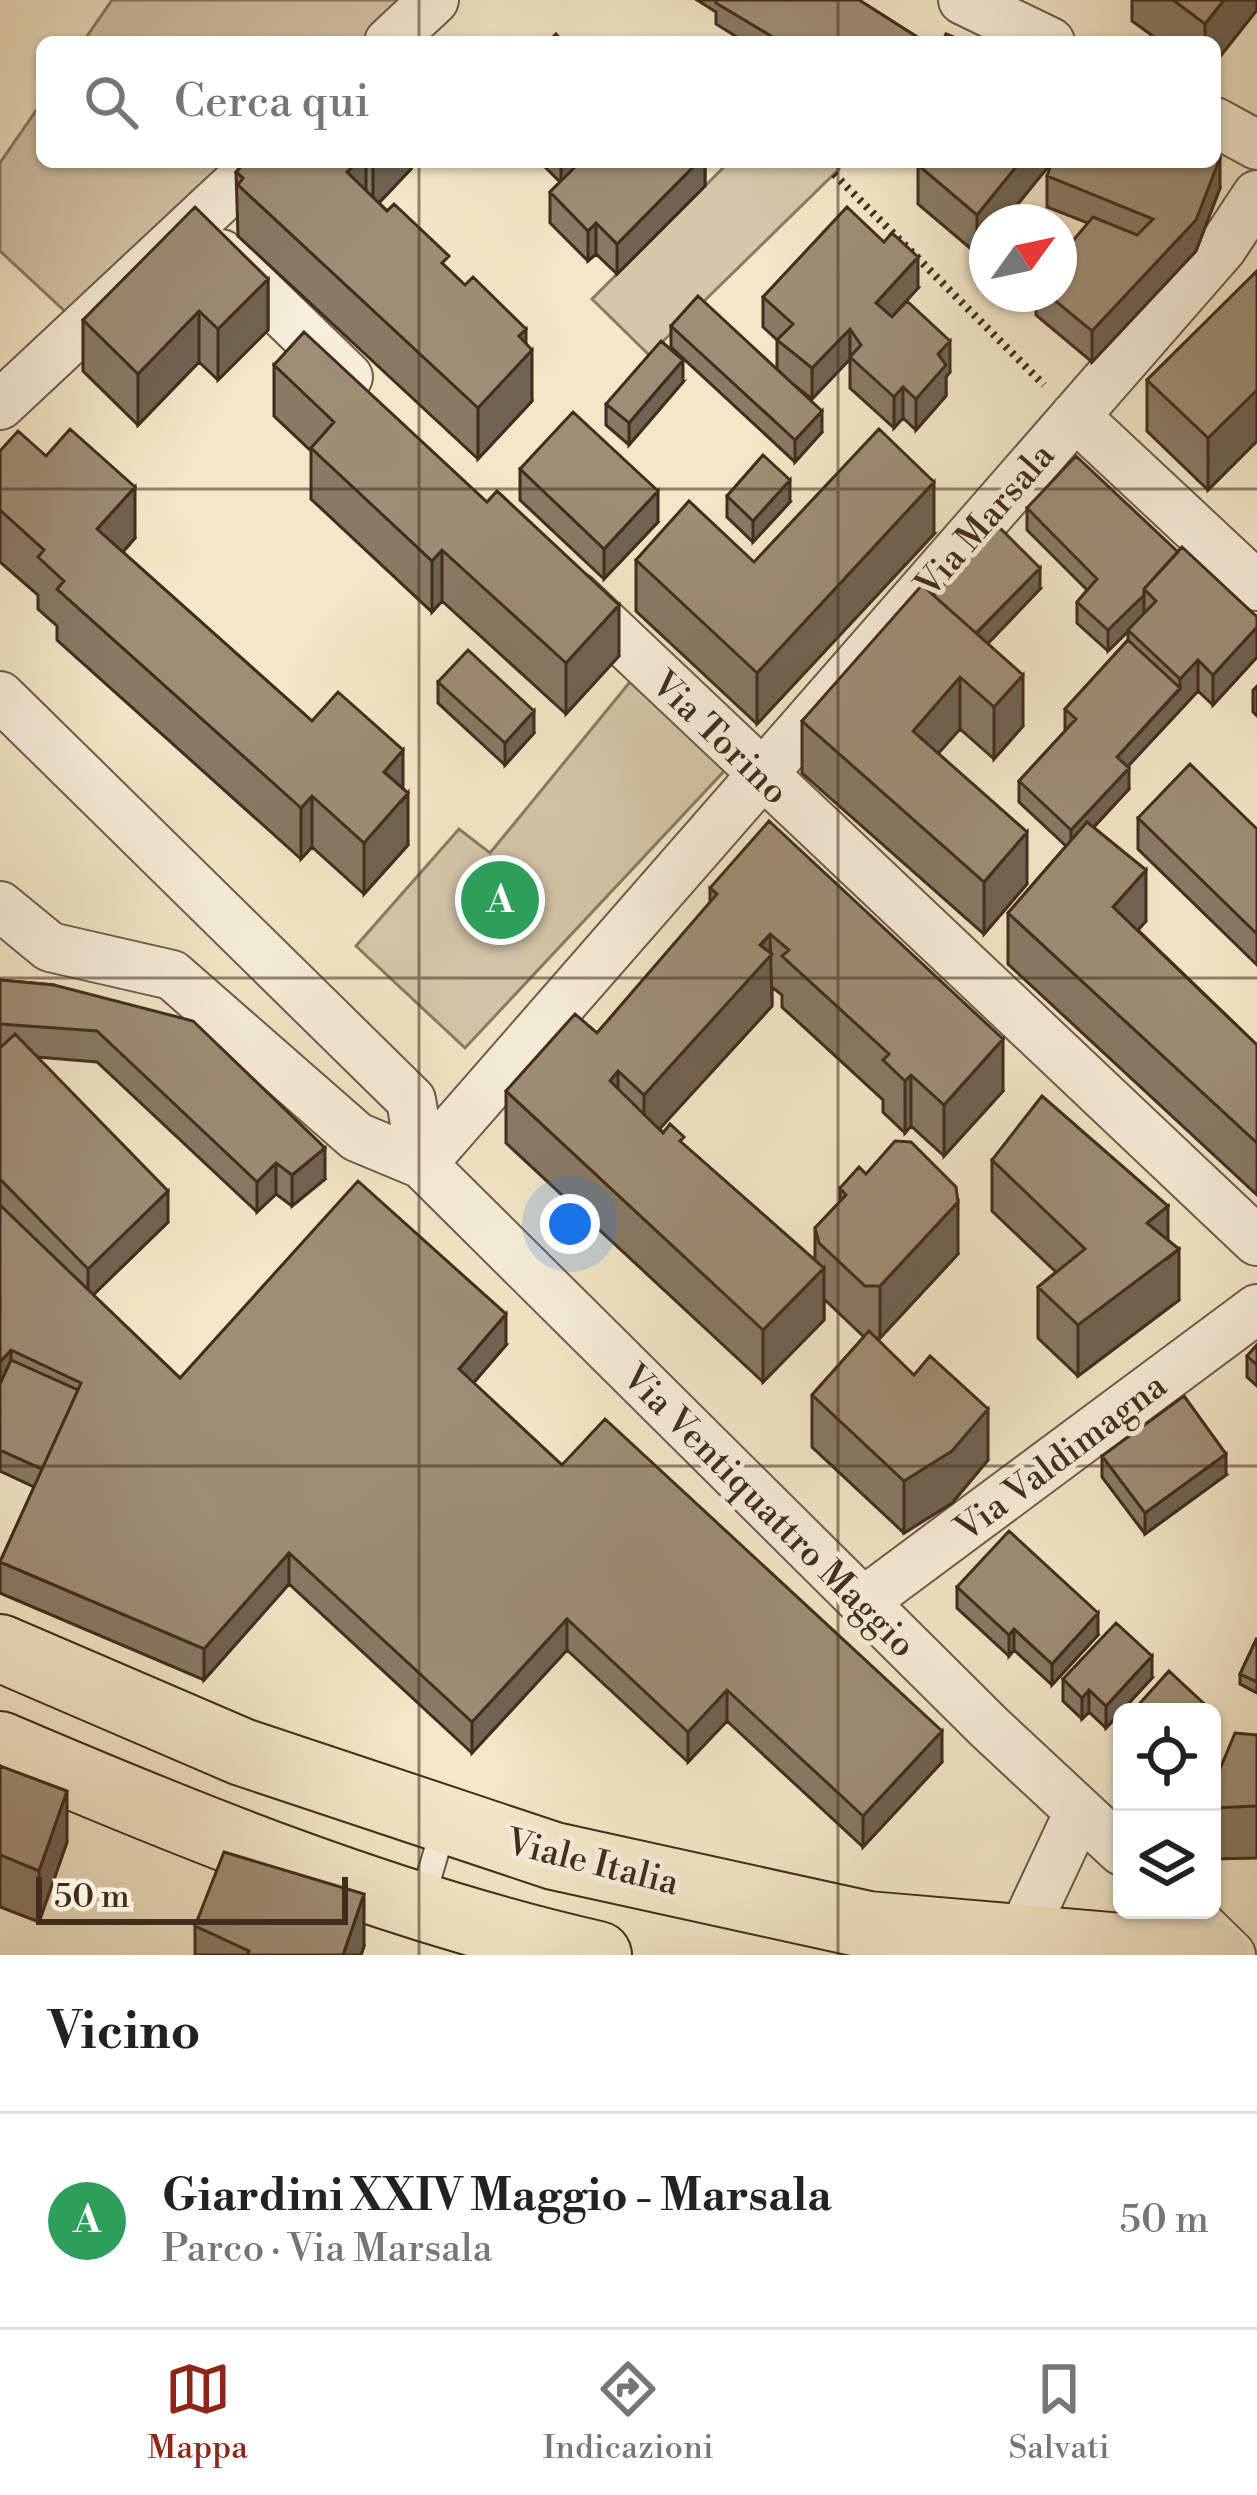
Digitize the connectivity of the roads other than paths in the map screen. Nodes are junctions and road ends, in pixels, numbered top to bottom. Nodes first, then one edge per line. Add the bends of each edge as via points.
1 (434, 0) edge
2 (963, 0) edge
3 (1015, 10) edge
4 (395, 36) edge
5 (1043, 36) edge
6 (1221, 125) edge
7 (1257, 145) edge
8 (254, 168) edge
9 (1257, 195) edge
10 (192, 226) junction
11 (0, 405) edge
12 (377, 405) edge
13 (1075, 416) junction
14 (545, 568) edge
15 (1257, 586) edge
16 (9, 710) edge
17 (758, 775) junction
18 (0, 906) edge
19 (0, 945) edge
20 (50, 946) junction
21 (422, 1164) junction
22 (1257, 1241) edge
23 (1257, 1310) edge
24 (863, 1602) junction
25 (0, 1648) edge
26 (0, 1745) edge
27 (1079, 1811) junction
28 (446, 1820) junction
29 (1113, 1843) edge
30 (421, 1904) junction
31 (1194, 1919) edge
32 (1020, 1938) junction
33 (598, 1955) edge
34 (1215, 1955) edge
35 (1231, 1955) edge

1 - 4 street
2 - 3 street
3 - 5 street
6 - 7 street
8 - 10 street
9 - 13 street, Via Marsala via 1222,248
10 - 11 street
10 - 12 street
13 - 15 street
13 - 17 street, Via Marsala
14 - 17 street, Via Torino
16 - 21 street via 411,1100
17 - 21 street, Via Marsala
17 - 22 street, Via Torino
18 - 20 street, Via Ventiquattro Maggio
19 - 20 street
20 - 21 street, Via Ventiquattro Maggio via 172,975 357,1137
21 - 24 street, Via Ventiquattro Maggio
23 - 24 street, Via Valdimagna
24 - 27 street, Via Ventiquattro Maggio
25 - 28 main road, Viale Italia via 242,1752
26 - 30 main road via 197,1829
27 - 29 street, Via Ventiquattro Maggio
27 - 32 street
28 - 30 lane
28 - 32 main road, Viale Italia via 554,1856 868,1925
30 - 33 main road
31 - 35 street
32 - 34 main road, Viale Italia

